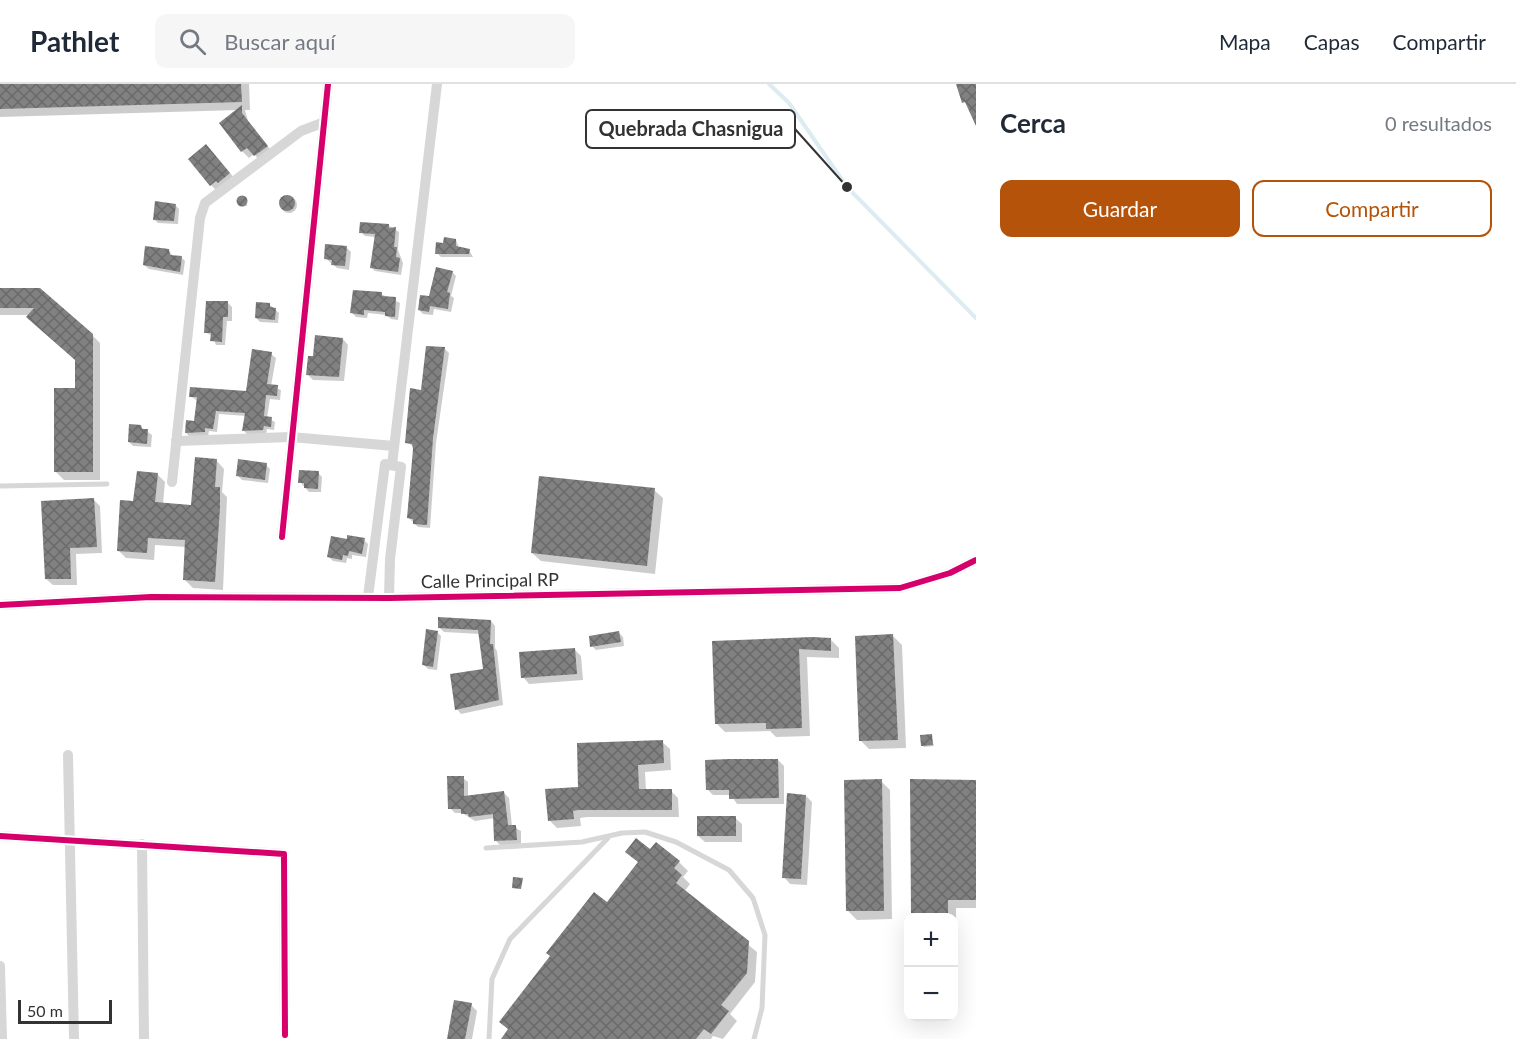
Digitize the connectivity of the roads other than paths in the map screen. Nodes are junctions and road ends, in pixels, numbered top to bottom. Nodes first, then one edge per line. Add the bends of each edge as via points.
1 (328, 84) edge
2 (437, 84) edge
3 (322, 123) junction
4 (291, 437) junction
5 (176, 441) junction
6 (394, 446) junction
7 (393, 466) junction
8 (172, 482) dead end
9 (107, 484) dead end
10 (0, 486) edge
11 (282, 537) dead end
12 (976, 560) edge
13 (368, 597) junction
14 (389, 598) junction
15 (0, 605) edge
16 (68, 755) dead end
17 (0, 836) edge
18 (609, 837) junction
19 (69, 840) junction
20 (142, 844) junction
21 (486, 848) dead end
22 (0, 966) edge
23 (285, 1035) dead end
24 (2, 1039) edge
25 (74, 1039) edge
26 (144, 1039) edge
27 (489, 1039) edge
28 (754, 1039) edge

1 - 3 street
2 - 6 street
3 - 4 street
3 - 5 street via 301,131 205,203 200,218
4 - 5 street
4 - 6 street
4 - 11 street
5 - 8 street
6 - 7 street
7 - 13 street
7 - 14 street
9 - 10 lane
12 - 14 street, Calle Principal RP via 950,573 900,588
13 - 14 street, Calle Principal RP
13 - 15 street, Calle Principal RP via 151,597
16 - 19 street
17 - 19 street
18 - 21 lane
18 - 27 lane via 510,939 492,979
18 - 28 lane via 645,832 676,842 729,870 753,898 765,935 762,1008
19 - 20 street
19 - 25 street
20 - 23 street via 284,854
20 - 26 street
22 - 24 street

